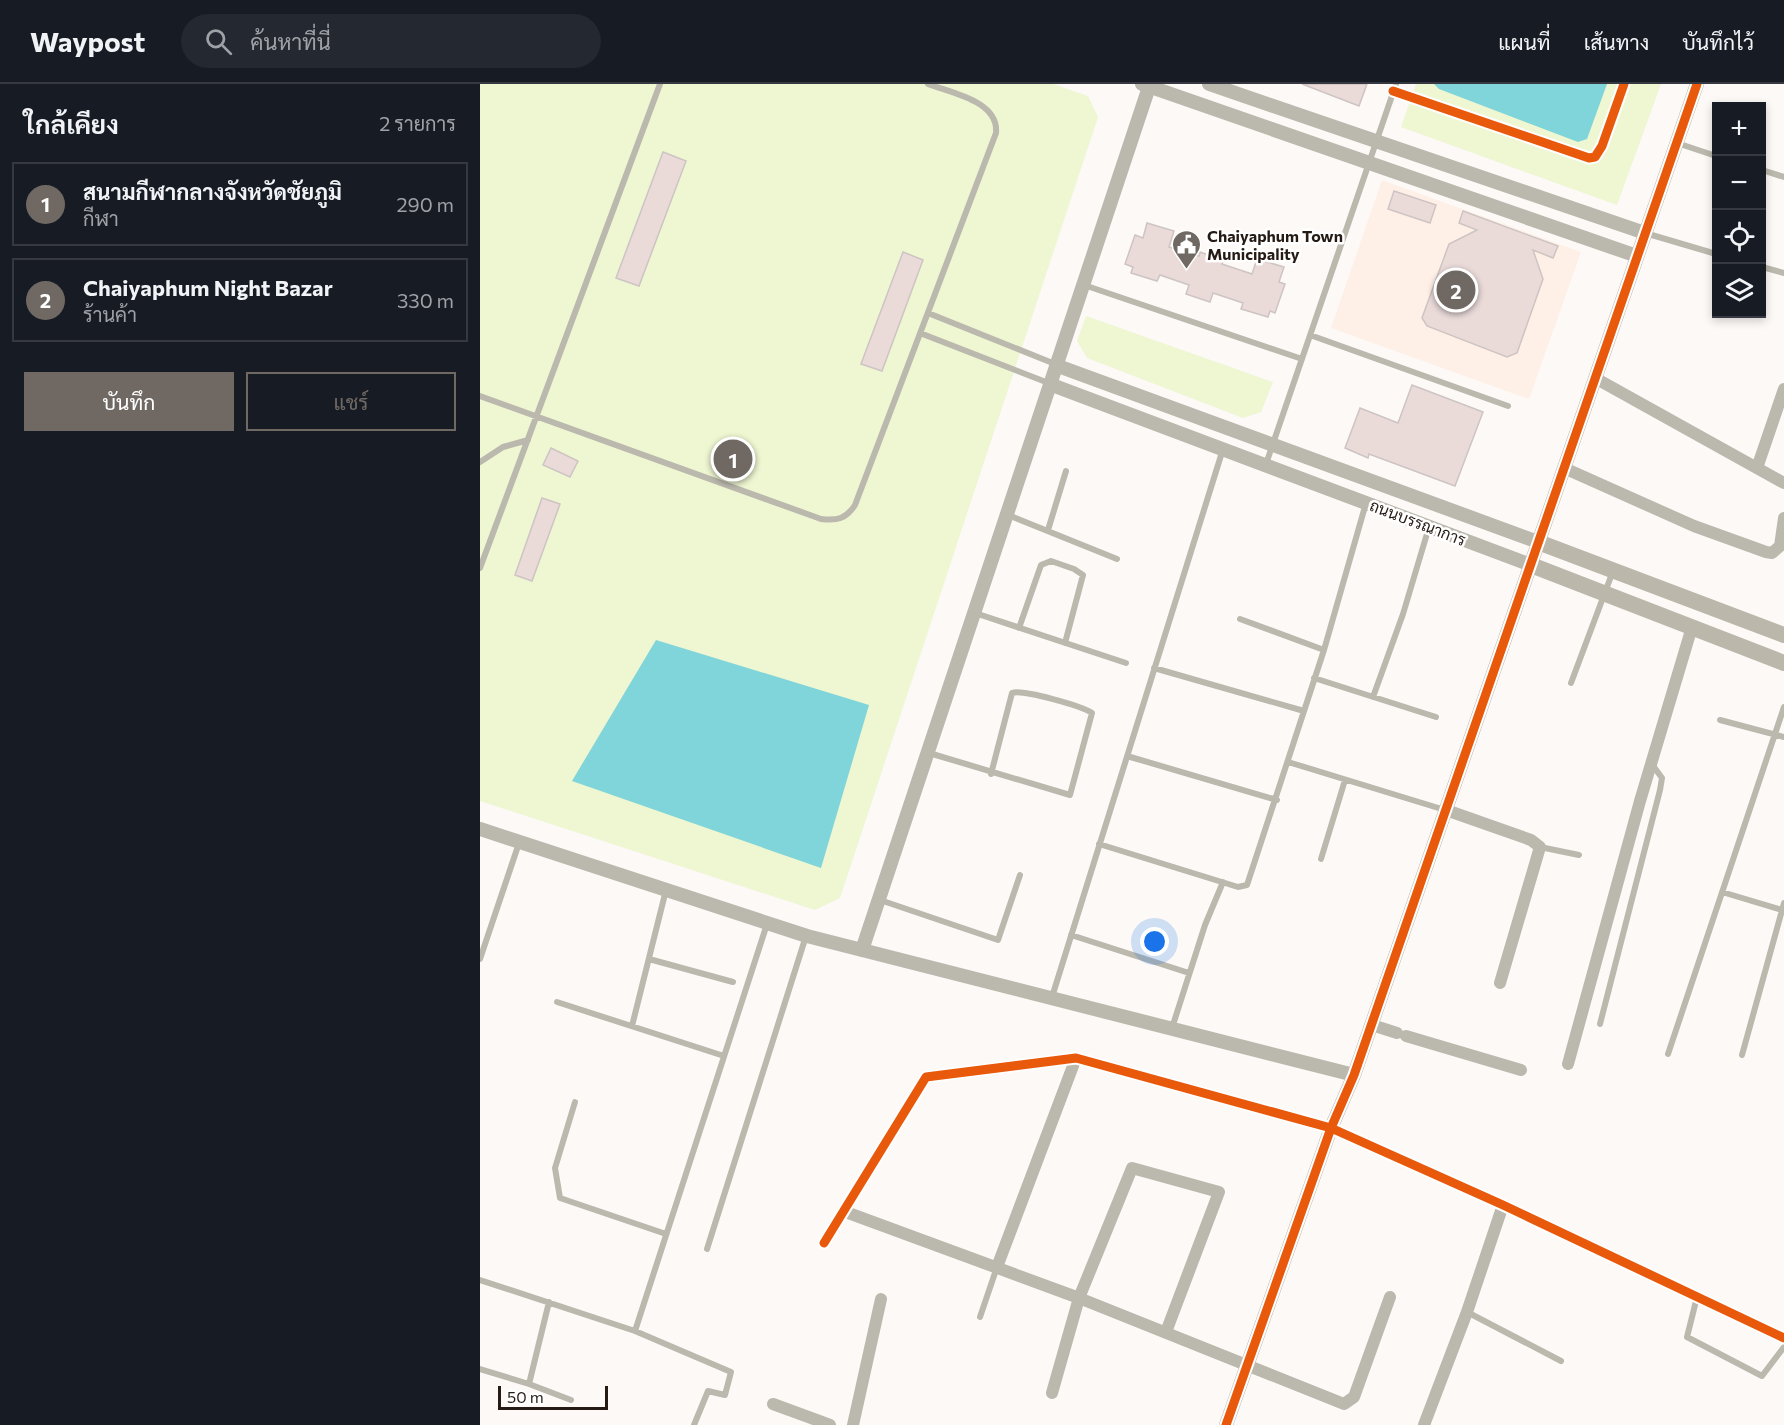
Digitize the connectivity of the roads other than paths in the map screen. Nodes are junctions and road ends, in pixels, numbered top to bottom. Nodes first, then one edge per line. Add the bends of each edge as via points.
1 (660, 84) edge
2 (928, 84) edge
3 (1209, 84) edge
4 (1396, 84) edge
5 (1697, 84) edge
6 (1147, 85) edge
7 (1376, 140) junction
8 (1676, 143) junction
9 (1712, 155) edge
10 (1368, 163) junction
11 (1766, 172) edge
12 (1784, 177) edge
13 (1644, 233) junction
14 (1712, 253) edge
15 (1638, 256) junction
16 (1766, 268) edge
17 (1784, 273) edge
18 (1084, 285) junction
19 (928, 313) junction
20 (921, 333) junction
21 (1310, 335) junction
22 (1302, 358) junction
23 (1058, 366) junction
24 (1595, 378) junction
25 (1052, 384) junction
26 (1784, 389) edge
27 (480, 396) edge
28 (1508, 406) dead end
29 (536, 417) junction
30 (528, 440) junction
31 (1273, 444) junction
32 (1223, 449) junction
33 (480, 462) edge
34 (1266, 465) junction
35 (1564, 468) junction
36 (1757, 468) junction
37 (1066, 471) dead end
38 (1784, 483) edge
39 (1366, 503) junction
40 (1008, 515) junction
41 (1784, 518) edge
42 (1430, 527) junction
43 (1048, 531) junction
44 (1538, 542) junction
45 (1117, 559) dead end
46 (1531, 565) junction
47 (480, 568) edge
48 (1613, 571) junction
49 (1605, 593) junction
50 (975, 613) junction
51 (1240, 619) dead end
52 (1692, 627) junction
53 (1019, 628) junction
54 (1784, 635) edge
55 (1065, 643) junction
56 (1324, 650) junction
57 (1126, 663) dead end
58 (1784, 663) edge
59 (1154, 668) junction
60 (1314, 678) junction
61 (1570, 683) dead end
62 (1373, 697) junction
63 (1784, 707) edge
64 (1305, 711) junction
65 (1436, 717) dead end
66 (1720, 720) dead end
67 (1774, 734) junction
68 (1784, 737) edge
69 (928, 753) junction
70 (1127, 756) junction
71 (1288, 762) junction
72 (1651, 763) junction
73 (991, 774) junction
74 (1345, 780) junction
75 (1277, 800) junction
76 (1446, 810) junction
77 (480, 829) edge
78 (519, 842) junction
79 (1100, 844) junction
80 (1540, 847) junction
81 (1578, 855) dead end
82 (1321, 859) dead end
83 (1020, 875) dead end
84 (1223, 882) junction
85 (666, 890) junction
86 (1722, 892) junction
87 (880, 900) junction
88 (1783, 906) edge
89 (767, 922) junction
90 (480, 931) edge
91 (489, 933) junction
92 (1071, 935) junction
93 (807, 936) junction
94 (862, 950) junction
95 (480, 959) edge
96 (649, 959) junction
97 (1189, 973) junction
98 (733, 982) dead end
99 (1500, 983) dead end
100 (1051, 998) junction
101 (557, 1002) dead end
102 (1600, 1024) dead end
103 (1372, 1025) junction
104 (632, 1026) junction
105 (1172, 1029) junction
106 (1668, 1054) dead end
107 (1742, 1055) dead end
108 (724, 1056) junction
109 (1076, 1058) junction
110 (1568, 1064) dead end
111 (1521, 1070) dead end
112 (1354, 1075) junction
113 (575, 1102) dead end
114 (1331, 1128) junction
115 (1503, 1205) junction
116 (843, 1211) junction
117 (666, 1234) junction
118 (824, 1243) dead end
119 (707, 1249) dead end
120 (997, 1267) junction
121 (480, 1280) edge
122 (1390, 1297) dead end
123 (1697, 1297) junction
124 (1079, 1298) junction
125 (881, 1299) dead end
126 (549, 1302) junction
127 (1467, 1312) junction
128 (980, 1317) dead end
129 (635, 1331) junction
130 (1166, 1332) junction
131 (1784, 1338) edge
132 (1784, 1347) edge
133 (1560, 1361) dead end
134 (1247, 1364) junction
135 (480, 1369) edge
136 (529, 1384) junction
137 (1052, 1393) dead end
138 (571, 1400) dead end
139 (773, 1404) dead end
140 (694, 1425) edge
141 (830, 1425) edge
142 (853, 1425) edge
143 (1226, 1425) edge
144 (1424, 1425) edge

1 - 29 lane
2 - 19 lane via 987,109 997,126
3 - 7 street
4 - 7 lane
5 - 8 street
6 - 10 street
6 - 18 street
7 - 10 lane
7 - 13 street
8 - 9 lane
8 - 13 street
10 - 15 street
10 - 21 lane
11 - 12 lane
13 - 14 lane
13 - 15 street
15 - 24 street
16 - 17 lane
18 - 22 lane
18 - 23 street
19 - 20 lane
19 - 23 lane
20 - 25 lane
20 - 29 lane via 855,505 845,518 834,521
21 - 22 lane
21 - 28 lane
22 - 31 lane
23 - 25 street
23 - 31 street, ถนนบรรณาการ
24 - 35 street
24 - 36 street
25 - 32 street, ถนนบรรณาการ
25 - 40 street
26 - 36 street
27 - 29 lane
29 - 30 lane
30 - 33 lane via 503,447
30 - 47 lane
31 - 34 lane
31 - 44 street, ถนนบรรณาการ
32 - 34 street, ถนนบรรณาการ
32 - 59 lane
34 - 39 street, ถนนบรรณาการ
35 - 41 street via 1694,526 1766,552 1772,553 1780,546
35 - 44 street
36 - 38 street
37 - 43 lane
39 - 42 street, ถนนบรรณาการ
39 - 56 lane
40 - 43 lane
40 - 50 street
42 - 46 street, ถนนบรรณาการ
42 - 62 lane
43 - 45 lane
44 - 46 street
44 - 48 main road, ถนนบรรณาการ
46 - 49 main road, ถนนบรรณาการ
46 - 76 street
48 - 49 lane
48 - 54 main road, ถนนบรรณาการ
49 - 52 main road, ถนนบรรณาการ
49 - 61 lane
50 - 53 lane
50 - 69 street
51 - 56 lane
52 - 58 main road, ถนนบรรณาการ
52 - 72 street
53 - 55 lane
53 - 55 lane via 1041,566 1051,561 1083,576
55 - 57 lane
56 - 60 lane
59 - 64 lane
59 - 70 lane
60 - 62 lane
60 - 64 lane
62 - 65 lane
63 - 67 lane
64 - 71 lane
66 - 67 lane
67 - 68 lane
67 - 86 lane
69 - 73 lane
69 - 87 street
70 - 75 lane
70 - 79 lane
71 - 74 lane
71 - 75 lane
72 - 102 lane via 1662,778 1660,790
72 - 110 street
73 - 73 lane via 1012,693 1030,694 1092,713 1070,795
74 - 76 lane
74 - 82 lane
75 - 84 lane via 1247,885 1238,887
76 - 80 street via 1532,840
76 - 103 street
77 - 78 street
78 - 85 street
78 - 91 lane
79 - 84 lane
79 - 92 lane
80 - 81 lane
80 - 99 street
83 - 87 lane via 998,940
84 - 97 lane
85 - 89 street
85 - 96 lane
86 - 88 lane
86 - 106 lane
87 - 94 street
88 - 107 lane
89 - 93 street
89 - 108 lane
90 - 91 lane
91 - 95 lane
92 - 97 lane
92 - 100 lane
93 - 94 street
93 - 119 lane
94 - 100 street
96 - 98 lane
96 - 104 lane
97 - 105 lane
100 - 105 street
101 - 104 lane
103 - 111 street
103 - 112 street
104 - 108 lane
105 - 112 street
108 - 117 lane
109 - 114 street
109 - 116 street via 926,1077
109 - 120 street
112 - 114 street
113 - 117 lane via 555,1168 560,1198
114 - 115 street
114 - 134 street
115 - 123 street
115 - 127 street
116 - 118 street
116 - 120 street
117 - 129 lane
120 - 124 street
120 - 128 lane
121 - 126 lane
122 - 134 street via 1350,1402 1338,1403
123 - 131 street
123 - 132 lane via 1687,1337 1762,1376
124 - 130 street
124 - 130 street via 1132,1168 1219,1192
124 - 137 street
125 - 142 street
126 - 129 lane
126 - 136 lane
127 - 133 lane
127 - 144 street
129 - 140 lane via 731,1372 725,1395 708,1391
130 - 134 street
134 - 143 street
135 - 136 lane
136 - 138 lane
139 - 141 street

